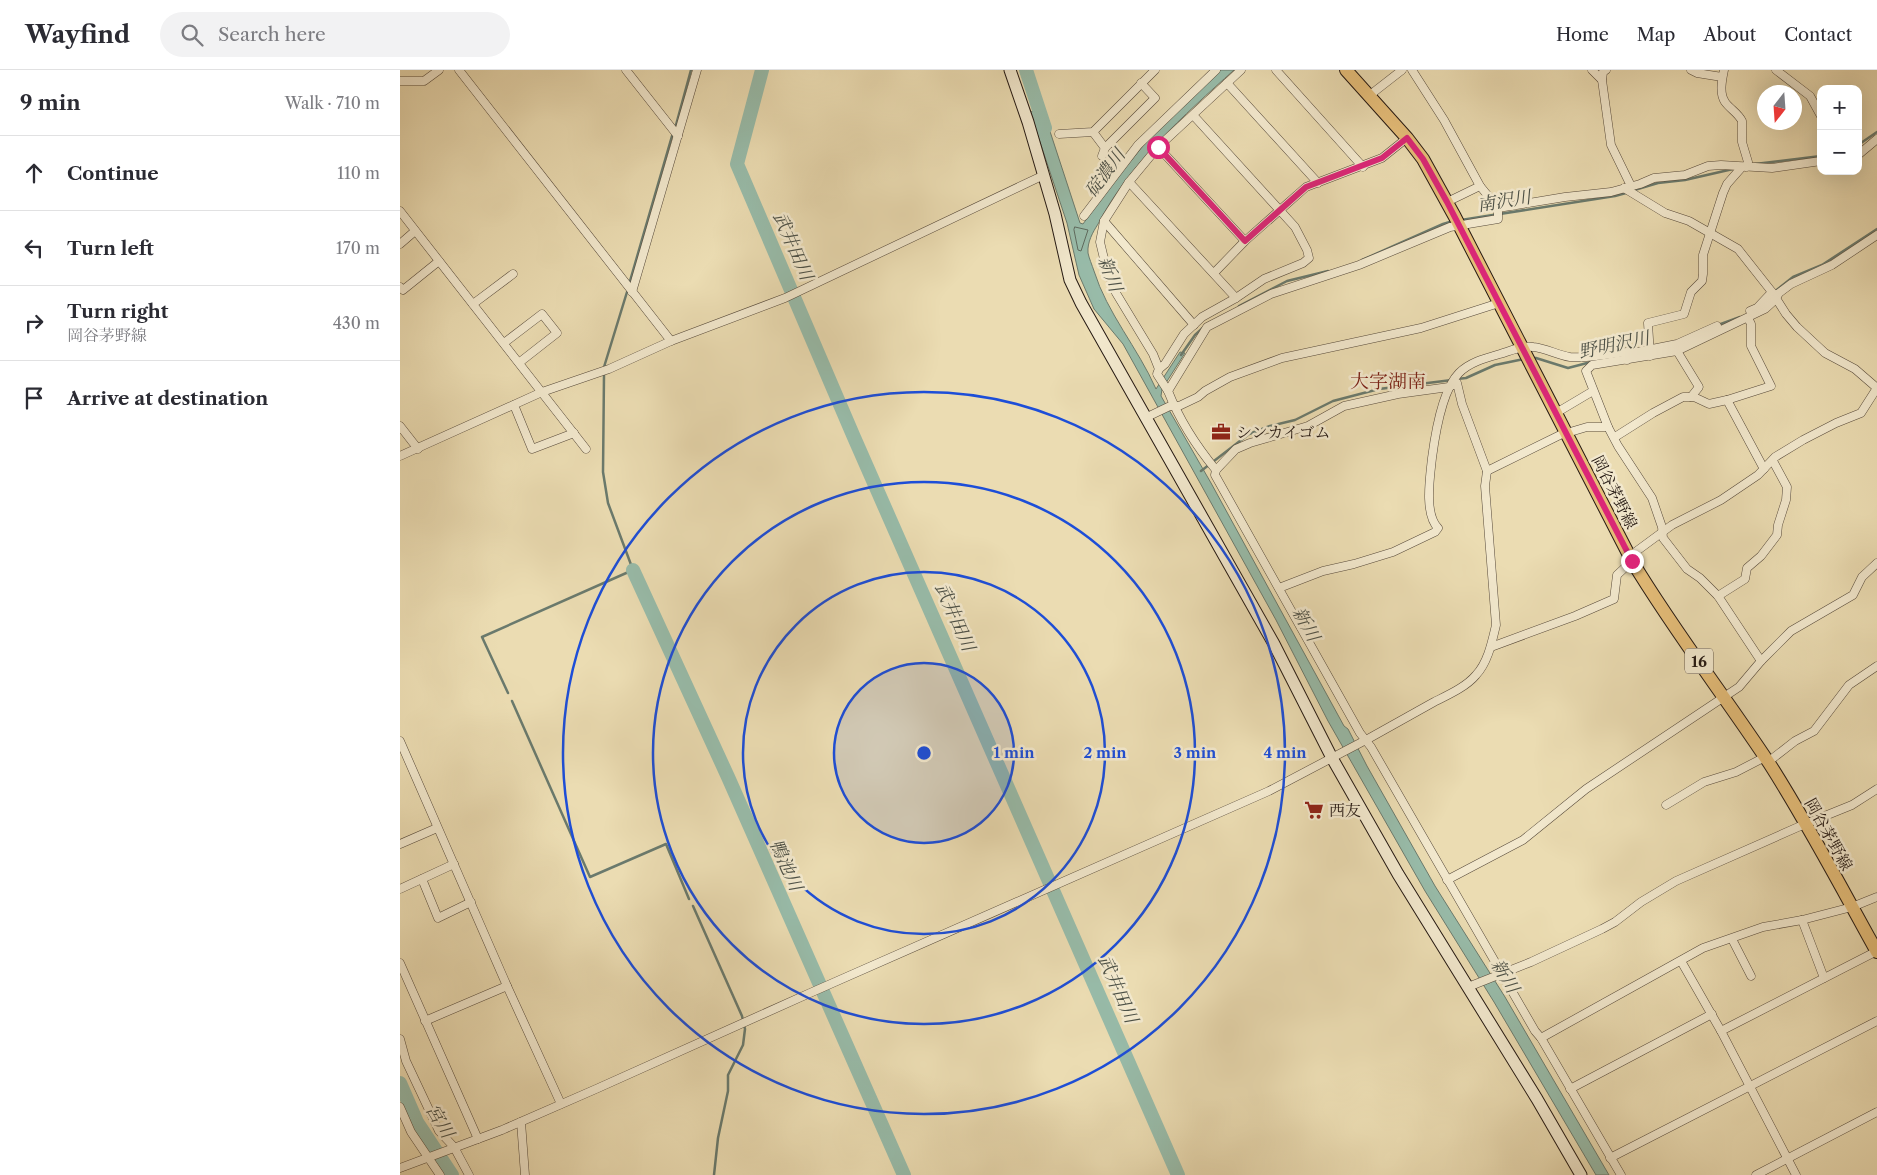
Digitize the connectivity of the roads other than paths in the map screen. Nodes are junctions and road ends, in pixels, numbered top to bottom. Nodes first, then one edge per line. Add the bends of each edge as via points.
1 (439, 70) edge
2 (458, 70) edge
3 (637, 70) edge
4 (697, 70) edge
5 (1010, 70) edge
6 (1155, 70) edge
7 (1216, 70) edge
8 (1241, 70) edge
9 (1276, 70) edge
10 (1346, 70) edge
11 (1402, 70) edge
12 (1412, 70) edge
13 (1592, 70) edge
14 (1606, 70) edge
15 (1691, 70) edge
16 (1776, 70) edge
17 (628, 73) edge
18 (1723, 74) edge
19 (1602, 80) junction
20 (400, 81) edge
21 (1141, 83) junction
22 (1227, 83) junction
23 (1370, 95) junction
24 (1817, 109) edge
25 (1193, 115) junction
26 (1093, 132) junction
27 (1059, 134) dead end
28 (678, 136) junction
29 (1407, 138) junction
30 (1877, 139) edge
31 (1158, 147) junction
32 (1862, 152) edge
33 (1817, 162) edge
34 (1363, 167) junction
35 (1744, 167) junction
36 (1044, 176) junction
37 (1130, 182) junction
38 (1318, 183) junction
39 (1480, 186) junction
40 (1627, 187) junction
41 (1447, 202) junction
42 (1498, 208) junction
43 (1279, 210) junction
44 (400, 211) edge
45 (1084, 216) dead end
46 (1104, 221) junction
47 (1458, 225) junction
48 (416, 231) junction
49 (1711, 234) junction
50 (1877, 235) edge
51 (1245, 241) junction
52 (400, 244) edge
53 (439, 261) junction
54 (1214, 273) junction
55 (513, 274) dead end
56 (400, 287) edge
57 (632, 292) junction
58 (1774, 296) junction
59 (1236, 298) junction
60 (1499, 303) junction
61 (474, 304) junction
62 (1748, 318) junction
63 (1194, 325) junction
64 (671, 341) junction
65 (504, 343) junction
66 (1677, 351) junction
67 (1650, 352) junction
68 (1526, 356) junction
69 (1626, 357) junction
70 (520, 362) junction
71 (1159, 369) junction
72 (1449, 387) junction
73 (1877, 388) edge
74 (1168, 391) junction
75 (1594, 391) junction
76 (542, 392) junction
77 (1691, 397) junction
78 (1727, 400) junction
79 (514, 405) junction
80 (1172, 406) junction
81 (1556, 412) junction
82 (1149, 416) junction
83 (400, 426) edge
84 (1608, 427) junction
85 (574, 433) junction
86 (1566, 434) junction
87 (1615, 437) junction
88 (586, 448) dead end
89 (418, 449) junction
90 (400, 456) edge
91 (1772, 461) junction
92 (1764, 469) junction
93 (1216, 470) junction
94 (1488, 471) junction
95 (1663, 532) junction
96 (1632, 561) junction
97 (1877, 563) edge
98 (1279, 588) junction
99 (1718, 596) junction
100 (1491, 647) junction
101 (1761, 661) junction
102 (1877, 666) edge
103 (1723, 697) junction
104 (400, 741) edge
105 (1364, 741) junction
106 (1336, 756) junction
107 (1766, 760) junction
108 (1877, 788) edge
109 (1666, 805) dead end
110 (1804, 824) junction
111 (437, 828) junction
112 (400, 844) edge
113 (454, 864) junction
114 (422, 879) junction
115 (1447, 880) junction
116 (400, 889) edge
117 (1877, 897) edge
118 (471, 902) junction
119 (1852, 907) junction
120 (1802, 920) junction
121 (1732, 939) junction
122 (1877, 951) edge
123 (1681, 960) junction
124 (400, 963) edge
125 (1499, 974) junction
126 (1751, 976) dead end
127 (1824, 978) junction
128 (507, 986) junction
129 (1472, 986) junction
130 (1712, 1014) junction
131 (425, 1020) junction
132 (1877, 1021) edge
133 (1721, 1031) junction
134 (1541, 1038) junction
135 (400, 1039) edge
136 (1749, 1086) junction
137 (1570, 1088) junction
138 (561, 1104) junction
139 (400, 1107) edge
140 (1877, 1112) edge
141 (521, 1122) junction
142 (478, 1139) junction
143 (454, 1147) junction
144 (429, 1157) junction
145 (1610, 1158) junction
146 (1787, 1159) junction
147 (400, 1168) edge
148 (440, 1175) edge
149 (469, 1175) edge
150 (526, 1175) edge
151 (1581, 1175) edge
152 (1621, 1175) edge
153 (1756, 1175) edge
154 (1796, 1175) edge

1 - 20 street via 424,81
2 - 57 street
3 - 17 street
4 - 28 street
5 - 36 street
6 - 21 street
7 - 45 street via 1138,145
8 - 22 street
9 - 34 street
10 - 23 main road, 岡谷茅野線 / 16
11 - 23 street
12 - 39 street
13 - 19 street
14 - 19 street
15 - 18 street
16 - 24 street via 1810,96
17 - 28 street
18 - 35 street via 1722,96 1742,121 1742,142 1748,162
19 - 40 street via 1610,144
21 - 26 street
21 - 26 street via 1155,98 1103,152
22 - 25 street
22 - 38 street
23 - 29 main road, 岡谷茅野線 / 16
25 - 31 street
25 - 43 street
26 - 27 street
28 - 57 street
29 - 34 street via 1382,158
29 - 41 main road, 岡谷茅野線 / 16
30 - 32 street
31 - 37 street
31 - 51 street
33 - 35 street via 1772,168
34 - 38 street
35 - 40 street via 1708,166 1685,175 1654,178
35 - 49 street via 1723,193
36 - 64 street via 785,298
36 - 82 street via 1070,280
37 - 46 street
37 - 54 street
38 - 43 street via 1306,187
39 - 41 street
39 - 42 street
40 - 42 street
40 - 49 street via 1665,213 1689,221
41 - 47 main road, 岡谷茅野線 / 16
42 - 47 street via 1498,218
43 - 51 street
43 - 59 street via 1295,227 1308,258 1264,279
44 - 48 street
46 - 63 street
46 - 71 street via 1100,242 1106,267 1116,293
47 - 60 main road, 岡谷茅野線 / 16
47 - 74 street via 1359,265 1272,294 1207,327
48 - 52 street
48 - 53 street
49 - 58 street via 1738,249
49 - 67 street via 1703,255 1702,281 1690,292 1684,314 1648,323
50 - 58 street
51 - 54 street
53 - 56 street via 403,290
53 - 61 street
54 - 59 street
55 - 61 street
57 - 64 street
58 - 62 street via 1765,309
58 - 67 street via 1757,308 1677,344
58 - 73 street via 1797,327 1825,352 1855,369
59 - 63 street
60 - 68 main road, 岡谷茅野線 / 16
60 - 80 street via 1420,328 1282,358 1230,377 1198,397
61 - 65 street
62 - 66 street
62 - 78 street via 1751,346 1771,386
63 - 71 street
64 - 76 street via 609,369
65 - 70 street
65 - 70 street via 542,314 556,333
66 - 67 street
66 - 77 street via 1699,388
67 - 69 street
68 - 69 street via 1533,347 1569,357 1626,352
68 - 72 street via 1479,360 1460,372
68 - 81 main road, 岡谷茅野線 / 16
69 - 75 street via 1592,365 1586,371
70 - 76 street
71 - 74 street via 1157,374
72 - 93 street via 1344,406 1308,426 1236,449
72 - 94 street via 1457,383
72 - 98 street via 1435,430 1429,484 1430,510 1438,528 1435,532 1393,552 1323,571
73 - 91 street via 1861,413 1814,434
74 - 80 street
75 - 81 street
75 - 84 street
76 - 79 street
76 - 85 street
77 - 78 street via 1709,404
77 - 87 street via 1683,397
78 - 92 street
79 - 85 street via 532,450
79 - 89 street
80 - 82 street
80 - 93 street via 1206,460
81 - 86 main road, 岡谷茅野線 / 16
82 - 106 street
83 - 89 street
84 - 86 street via 1587,427
84 - 87 street
85 - 88 street
86 - 94 street
86 - 96 main road, 岡谷茅野線 / 16
87 - 95 street via 1652,498
89 - 90 street
91 - 92 street
91 - 99 street via 1787,487 1777,535 1747,568 1745,579
92 - 95 street via 1721,500
93 - 98 street via 1214,475
94 - 100 street via 1485,486 1496,625
95 - 96 street via 1634,553
95 - 99 street via 1663,538 1687,569
96 - 100 street via 1616,575 1614,599
96 - 103 main road, 岡谷茅野線 / 16 via 1655,600
97 - 101 street via 1862,577 1853,595 1791,631
98 - 105 street
99 - 101 street
100 - 105 street via 1482,668 1466,684
101 - 103 street via 1739,686
102 - 107 street via 1849,685 1814,731
103 - 107 main road, 岡谷茅野線 / 16
103 - 115 street via 1586,789 1523,840
104 - 111 street
105 - 106 street
105 - 115 street
106 - 129 street via 1398,874
106 - 138 street via 1268,791
107 - 109 street via 1704,782
107 - 110 main road, 岡谷茅野線 / 16
108 - 110 street via 1852,805
110 - 119 main road, 岡谷茅野線 / 16
110 - 125 street via 1676,881 1615,922
111 - 112 street
111 - 113 street
113 - 114 street
113 - 118 street
114 - 116 street
114 - 118 street via 438,918
115 - 125 street
117 - 119 street
118 - 128 street
119 - 120 street
119 - 122 main road, 岡谷茅野線 / 16
120 - 121 street
120 - 127 street
121 - 123 street via 1703,948
121 - 126 street
122 - 127 street
123 - 130 street
123 - 134 street
124 - 131 street
125 - 129 street
125 - 134 street
127 - 133 street
128 - 131 street
128 - 138 street
129 - 151 street
130 - 133 street
130 - 137 street
131 - 142 street
132 - 136 street
133 - 136 street
134 - 137 street
135 - 143 street via 406,1061 439,1132
136 - 145 street
136 - 146 street
137 - 145 street
138 - 141 street
139 - 144 street via 411,1132
140 - 146 street
141 - 142 street
141 - 150 street
142 - 143 street
143 - 144 street
143 - 149 street
144 - 147 street
144 - 148 street
145 - 152 street
146 - 153 street
146 - 154 street

